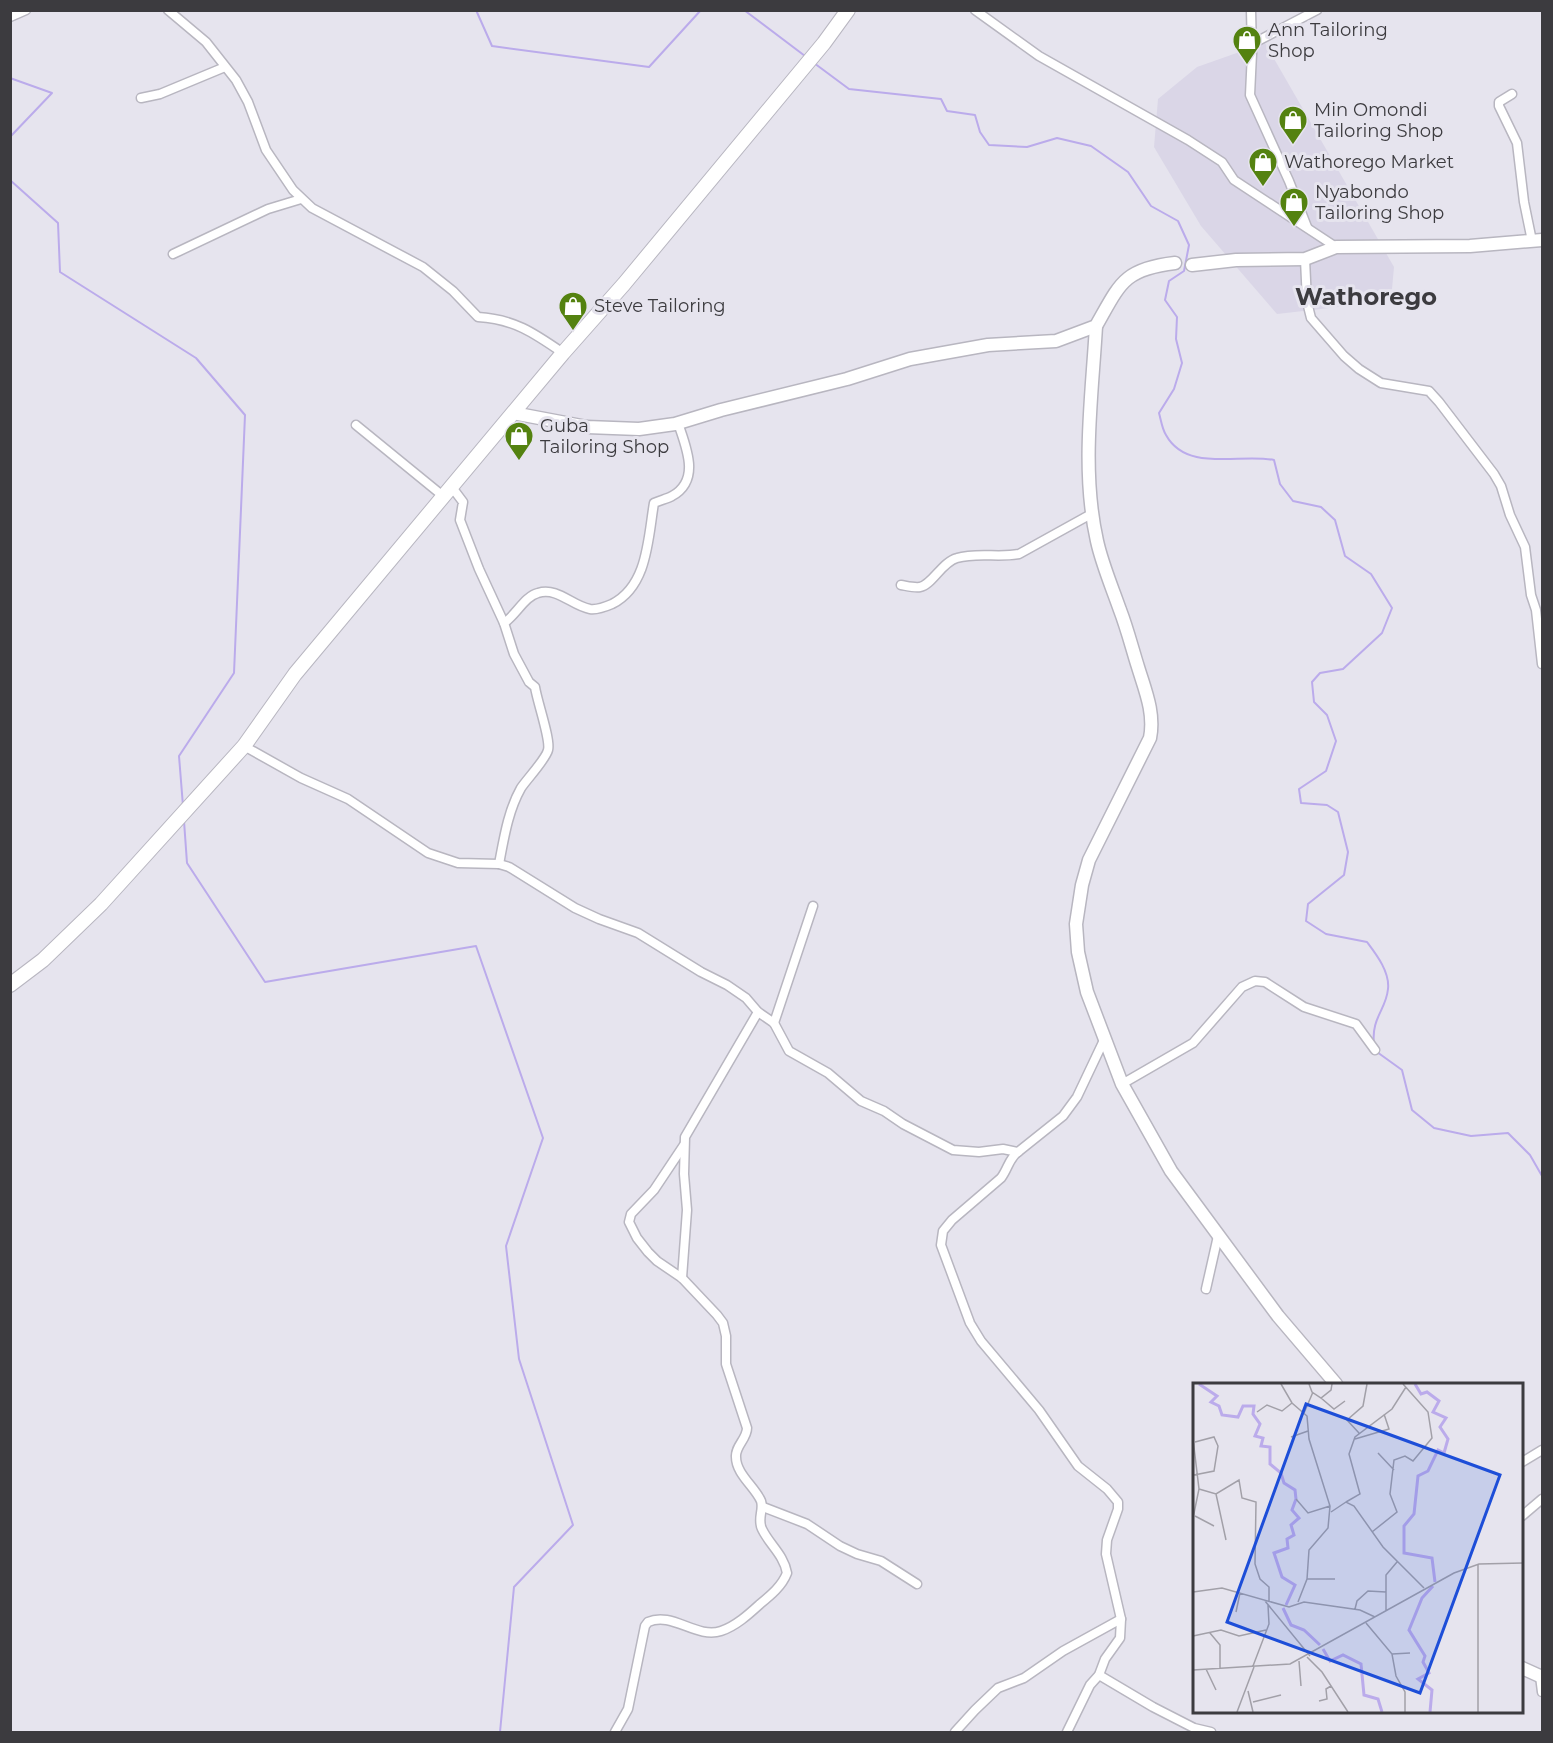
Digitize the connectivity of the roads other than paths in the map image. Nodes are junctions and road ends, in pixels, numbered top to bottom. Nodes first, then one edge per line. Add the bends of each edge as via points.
1 (26, 10) edge
2 (168, 10) edge
3 (848, 10) edge
4 (975, 10) edge
5 (1251, 10) edge
6 (1317, 10) edge
7 (10, 17) edge
8 (1252, 44) junction
9 (225, 68) junction
10 (1512, 94) dead end
11 (141, 98) dead end
12 (301, 199) junction
13 (1307, 227) junction
14 (1537, 240) edge
15 (1336, 248) junction
16 (172, 255) dead end
17 (1305, 259) junction
18 (1175, 263) joint
19 (1192, 264) joint
20 (1096, 326) junction
21 (563, 353) junction
22 (513, 413) junction
23 (678, 423) junction
24 (356, 425) dead end
25 (447, 491) junction
26 (1093, 513) junction
27 (901, 585) dead end
28 (504, 623) junction
29 (1542, 664) edge
30 (244, 746) junction
31 (499, 864) junction
32 (813, 906) dead end
33 (10, 985) edge
34 (758, 1012) junction
35 (774, 1023) junction
36 (1105, 1038) junction
37 (1375, 1050) dead end
38 (1122, 1084) junction
39 (684, 1145) junction
40 (1018, 1152) junction
41 (1218, 1236) junction
42 (682, 1278) junction
43 (1206, 1289) dead end
44 (1335, 1383) edge
45 (1542, 1450) edge
46 (1523, 1461) edge
47 (1542, 1499) edge
48 (763, 1507) junction
49 (1523, 1514) edge
50 (917, 1584) dead end
51 (1121, 1619) junction
52 (1523, 1669) edge
53 (1099, 1675) junction
54 (1541, 1676) edge
55 (1542, 1692) edge
56 (615, 1732) edge
57 (955, 1732) edge
58 (1067, 1732) edge
59 (1211, 1732) edge

1 - 7 street
2 - 9 street via 206,42
3 - 21 main road
4 - 13 street via 1040,56 1222,162 1234,180
5 - 8 street
6 - 8 street
8 - 13 street via 1250,95
9 - 11 street
9 - 12 street via 243,91 266,150
10 - 14 street via 1499,105 1517,142 1524,202
12 - 16 street via 268,209
12 - 21 street via 423,267 478,317 524,327
13 - 15 street
14 - 15 street via 1470,246
15 - 17 street
17 - 19 street
17 - 29 street via 1311,318 1344,356 1381,383 1429,391 1497,480 1525,547
18 - 19 street
18 - 20 street via 1152,266 1127,278
20 - 23 street via 1056,341 988,345 910,359
20 - 26 street via 1088,466
21 - 22 main road
22 - 23 street via 587,427 625,429
22 - 25 main road
23 - 28 street via 691,461 687,481 675,495 654,503 646,554 635,586 610,605 590,609 550,592 537,593
24 - 25 street
25 - 28 street via 463,502 460,520
25 - 30 main road via 295,674
26 - 27 street via 1019,554 956,558 925,586
26 - 36 street via 1097,540 1150,705 1152,723 1147,745 1089,860 1078,905 1078,952 1087,992
28 - 31 street via 514,654 535,687 549,749 514,802
30 - 31 street via 348,799 428,853 458,863
30 - 33 main road via 71,935
31 - 34 street via 575,908 638,933 727,985
32 - 35 street
34 - 35 street
34 - 39 street via 691,1126
35 - 40 street via 789,1051 828,1073 861,1101 943,1145 962,1151
36 - 38 street
36 - 40 street via 1077,1098 1063,1116
37 - 38 street via 1356,1024 1304,1007 1265,982 1255,981 1242,987 1193,1043
38 - 41 street via 1171,1171
39 - 42 street via 687,1210
39 - 42 street via 629,1220 648,1252
40 - 51 street via 992,1188 952,1220 943,1231 941,1245 981,1341 1039,1410 1078,1466 1118,1502 1106,1554
41 - 43 street
41 - 44 street
42 - 48 street via 723,1323 726,1364 747,1428 737,1450 737,1465
45 - 46 street
47 - 49 street
48 - 50 street via 807,1524 857,1554 880,1560
48 - 56 street via 760,1525 787,1573 780,1586 749,1614 721,1631 701,1631 666,1620 648,1622 628,1709
51 - 53 street via 1120,1638
51 - 57 street via 1024,1678 998,1688
52 - 54 street
53 - 58 street
53 - 59 street via 1194,1728
54 - 55 street

